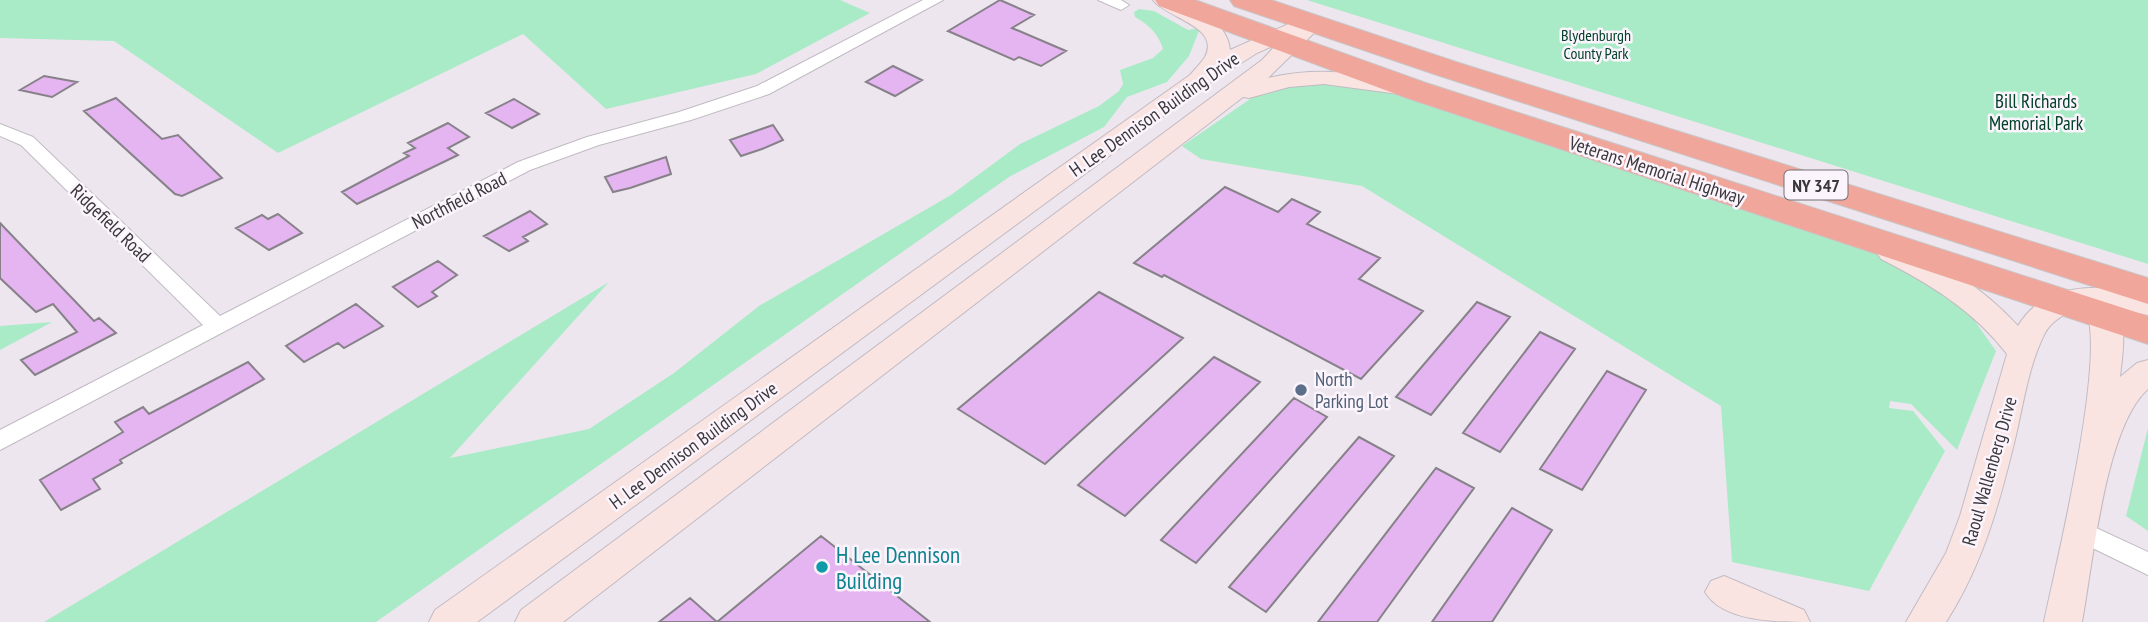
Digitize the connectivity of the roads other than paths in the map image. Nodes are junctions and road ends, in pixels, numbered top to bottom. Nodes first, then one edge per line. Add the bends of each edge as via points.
1 (935, 0) edge
2 (1164, 0) edge
3 (1170, 0) edge
4 (1244, 0) edge
5 (1291, 36) junction
6 (1192, 84) junction
7 (1415, 89) junction
8 (1226, 99) junction
9 (0, 129) edge
10 (1843, 230) junction
11 (2047, 258) junction
12 (2148, 290) edge
13 (2086, 305) junction
14 (2148, 305) edge
15 (217, 327) junction
16 (2148, 330) edge
17 (2023, 354) junction
18 (2148, 371) edge
19 (0, 441) edge
20 (2097, 450) junction
21 (2081, 531) junction
22 (555, 544) junction
23 (2148, 564) edge
24 (591, 579) junction
25 (448, 622) edge
26 (534, 622) edge
27 (1751, 622) edge
28 (1791, 622) edge
29 (1925, 622) edge
30 (2063, 622) edge

1 - 15 street, Northfield Road via 763,90 524,166
2 - 6 street via 1210,29 1220,43 1218,61
3 - 5 highway, Veterans Memorial Highway / NY 347
4 - 5 highway, Veterans Memorial Highway / NY 347
5 - 6 street, H. Lee Dennison Building Drive
5 - 7 highway, Veterans Memorial Highway / NY 347
5 - 8 street, H. Lee Dennison Building Drive
5 - 11 highway, Veterans Memorial Highway / NY 347
6 - 22 street, H. Lee Dennison Building Drive
7 - 8 street via 1306,76 1286,78
7 - 10 highway, Veterans Memorial Highway / NY 347
8 - 24 street, H. Lee Dennison Building Drive
9 - 15 street, Ridgefield Road via 27,141
10 - 13 highway, Veterans Memorial Highway / NY 347
10 - 17 street via 1959,288 1994,317
11 - 12 highway, Veterans Memorial Highway / NY 347
11 - 13 street via 2078,280
13 - 14 street
13 - 16 highway, Veterans Memorial Highway / NY 347
13 - 17 street, Raoul Wallenberg Drive via 2046,311 2032,327
13 - 20 street via 2108,339
15 - 19 street, Northfield Road
17 - 29 street, Raoul Wallenberg Drive via 1976,523 1948,589
18 - 20 street via 2125,391
20 - 21 street
21 - 23 street
21 - 30 street
22 - 24 street
22 - 25 street, H. Lee Dennison Building Drive
24 - 26 street, H. Lee Dennison Building Drive
27 - 28 street via 1724,592

